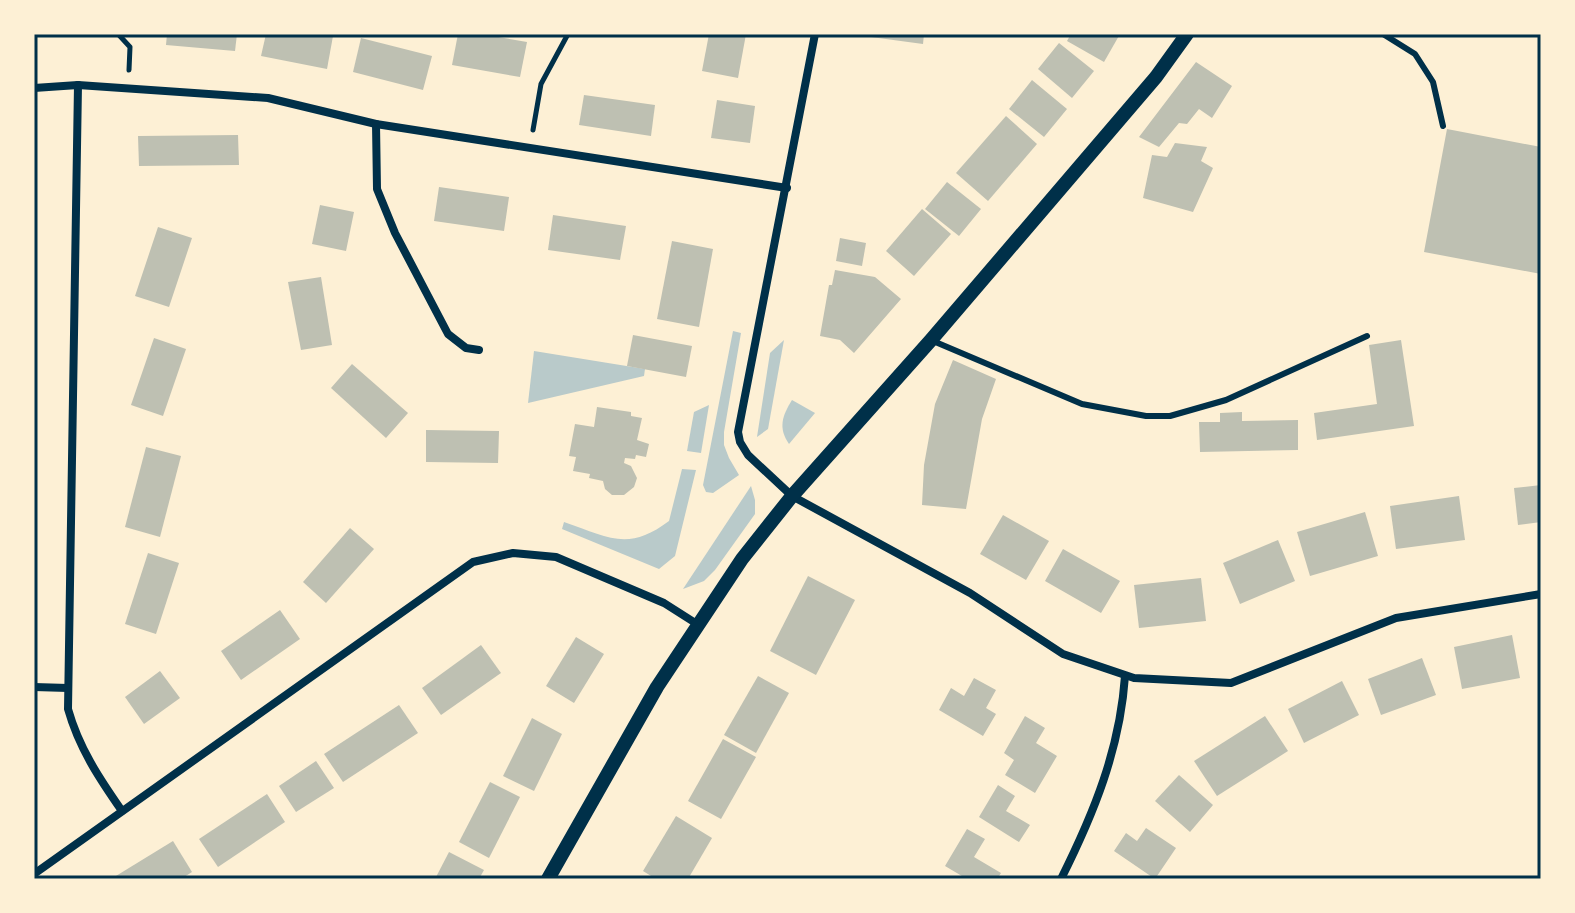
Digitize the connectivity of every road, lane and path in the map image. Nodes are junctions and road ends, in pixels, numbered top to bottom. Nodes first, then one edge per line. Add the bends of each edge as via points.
1 (118, 34) edge
2 (568, 34) edge
3 (815, 34) edge
4 (1187, 34) edge
5 (1383, 34) edge
6 (129, 71) dead end
7 (78, 85) junction
8 (34, 88) edge
9 (376, 124) junction
10 (1443, 126) dead end
11 (532, 135) dead end
12 (787, 188) junction
13 (1367, 336) dead end
14 (931, 340) junction
15 (479, 350) dead end
16 (792, 496) junction
17 (1541, 594) edge
18 (697, 624) junction
19 (1125, 676) junction
20 (34, 687) edge
21 (68, 688) junction
22 (122, 811) junction
23 (34, 874) edge
24 (548, 879) edge
25 (1061, 879) edge

1 - 6 path via 130,47
2 - 11 path via 541,84
3 - 12 street
4 - 14 street
5 - 10 lane via 1421,63 1433,82
7 - 8 street
7 - 9 street via 268,98
7 - 21 street
9 - 12 street
9 - 15 street via 377,189 395,233 448,334 466,348
12 - 16 street via 738,432 748,455
13 - 14 lane via 1226,400 1170,416 1082,404
14 - 16 street
16 - 18 street
16 - 19 street via 970,593 1063,654
17 - 19 street via 1396,618 1231,683
18 - 22 street via 664,603 556,557 513,553 473,562
18 - 24 street
19 - 25 street via 1112,761
20 - 21 street
21 - 22 street via 76,736
22 - 23 street

